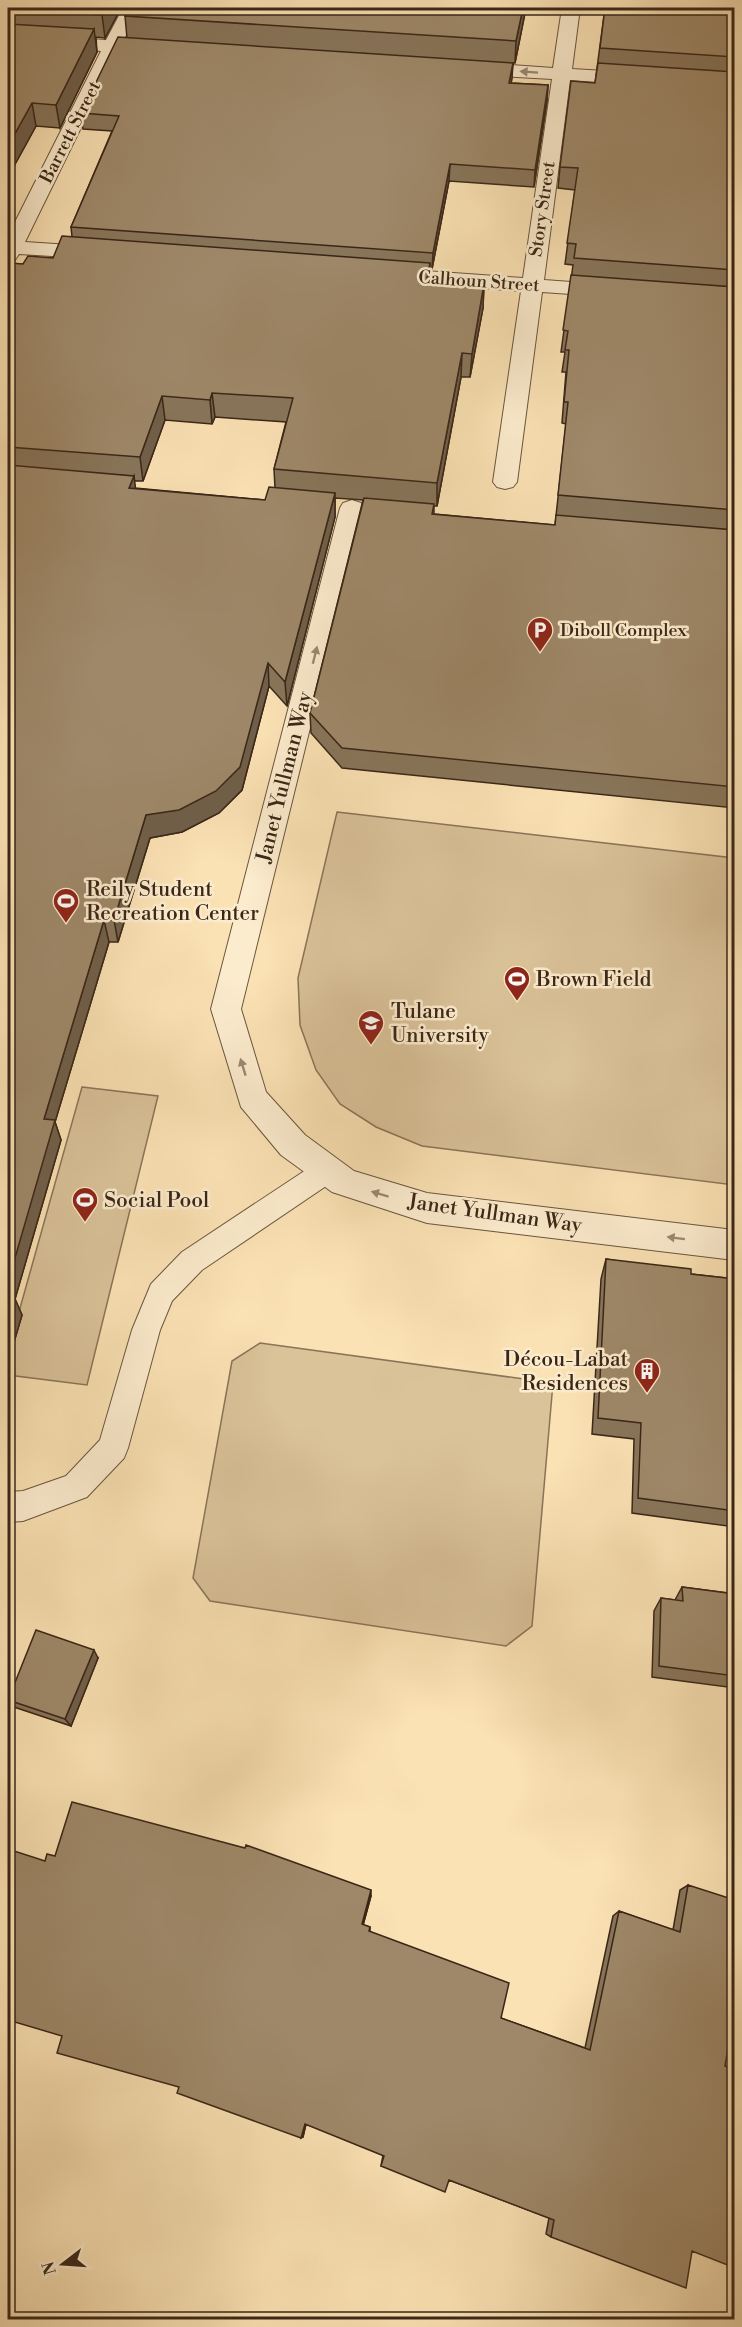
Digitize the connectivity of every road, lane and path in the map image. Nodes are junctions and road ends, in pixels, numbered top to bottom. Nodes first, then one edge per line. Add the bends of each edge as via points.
1 (131, 8) edge
2 (571, 8) edge
3 (8, 39) edge
4 (112, 46) junction
5 (171, 50) edge
6 (455, 68) edge
7 (561, 74) junction
8 (654, 80) edge
9 (9, 250) edge
10 (118, 255) edge
11 (366, 273) edge
12 (531, 285) junction
13 (639, 293) edge
14 (505, 482) dead end
15 (352, 508) edge
16 (328, 1170) junction
17 (735, 1245) edge
18 (8, 1507) edge

1 - 4 street, Barrett Street
2 - 7 street, Story Street
3 - 4 street
4 - 5 street
4 - 9 street, Barrett Street
7 -> 6 street
7 - 8 street
7 - 12 street, Story Street
9 - 10 street
11 - 12 street, Calhoun Street
12 - 13 street, Calhoun Street
12 - 14 street, Story Street
16 -> 15 street, Janet Yullman Way via 293,1145 252,1098 226,1009
17 -> 16 street, Janet Yullman Way via 427,1208 344,1182
16 - 18 lane via 192,1261 161,1293 146,1330 113,1448 76,1486 24,1506

